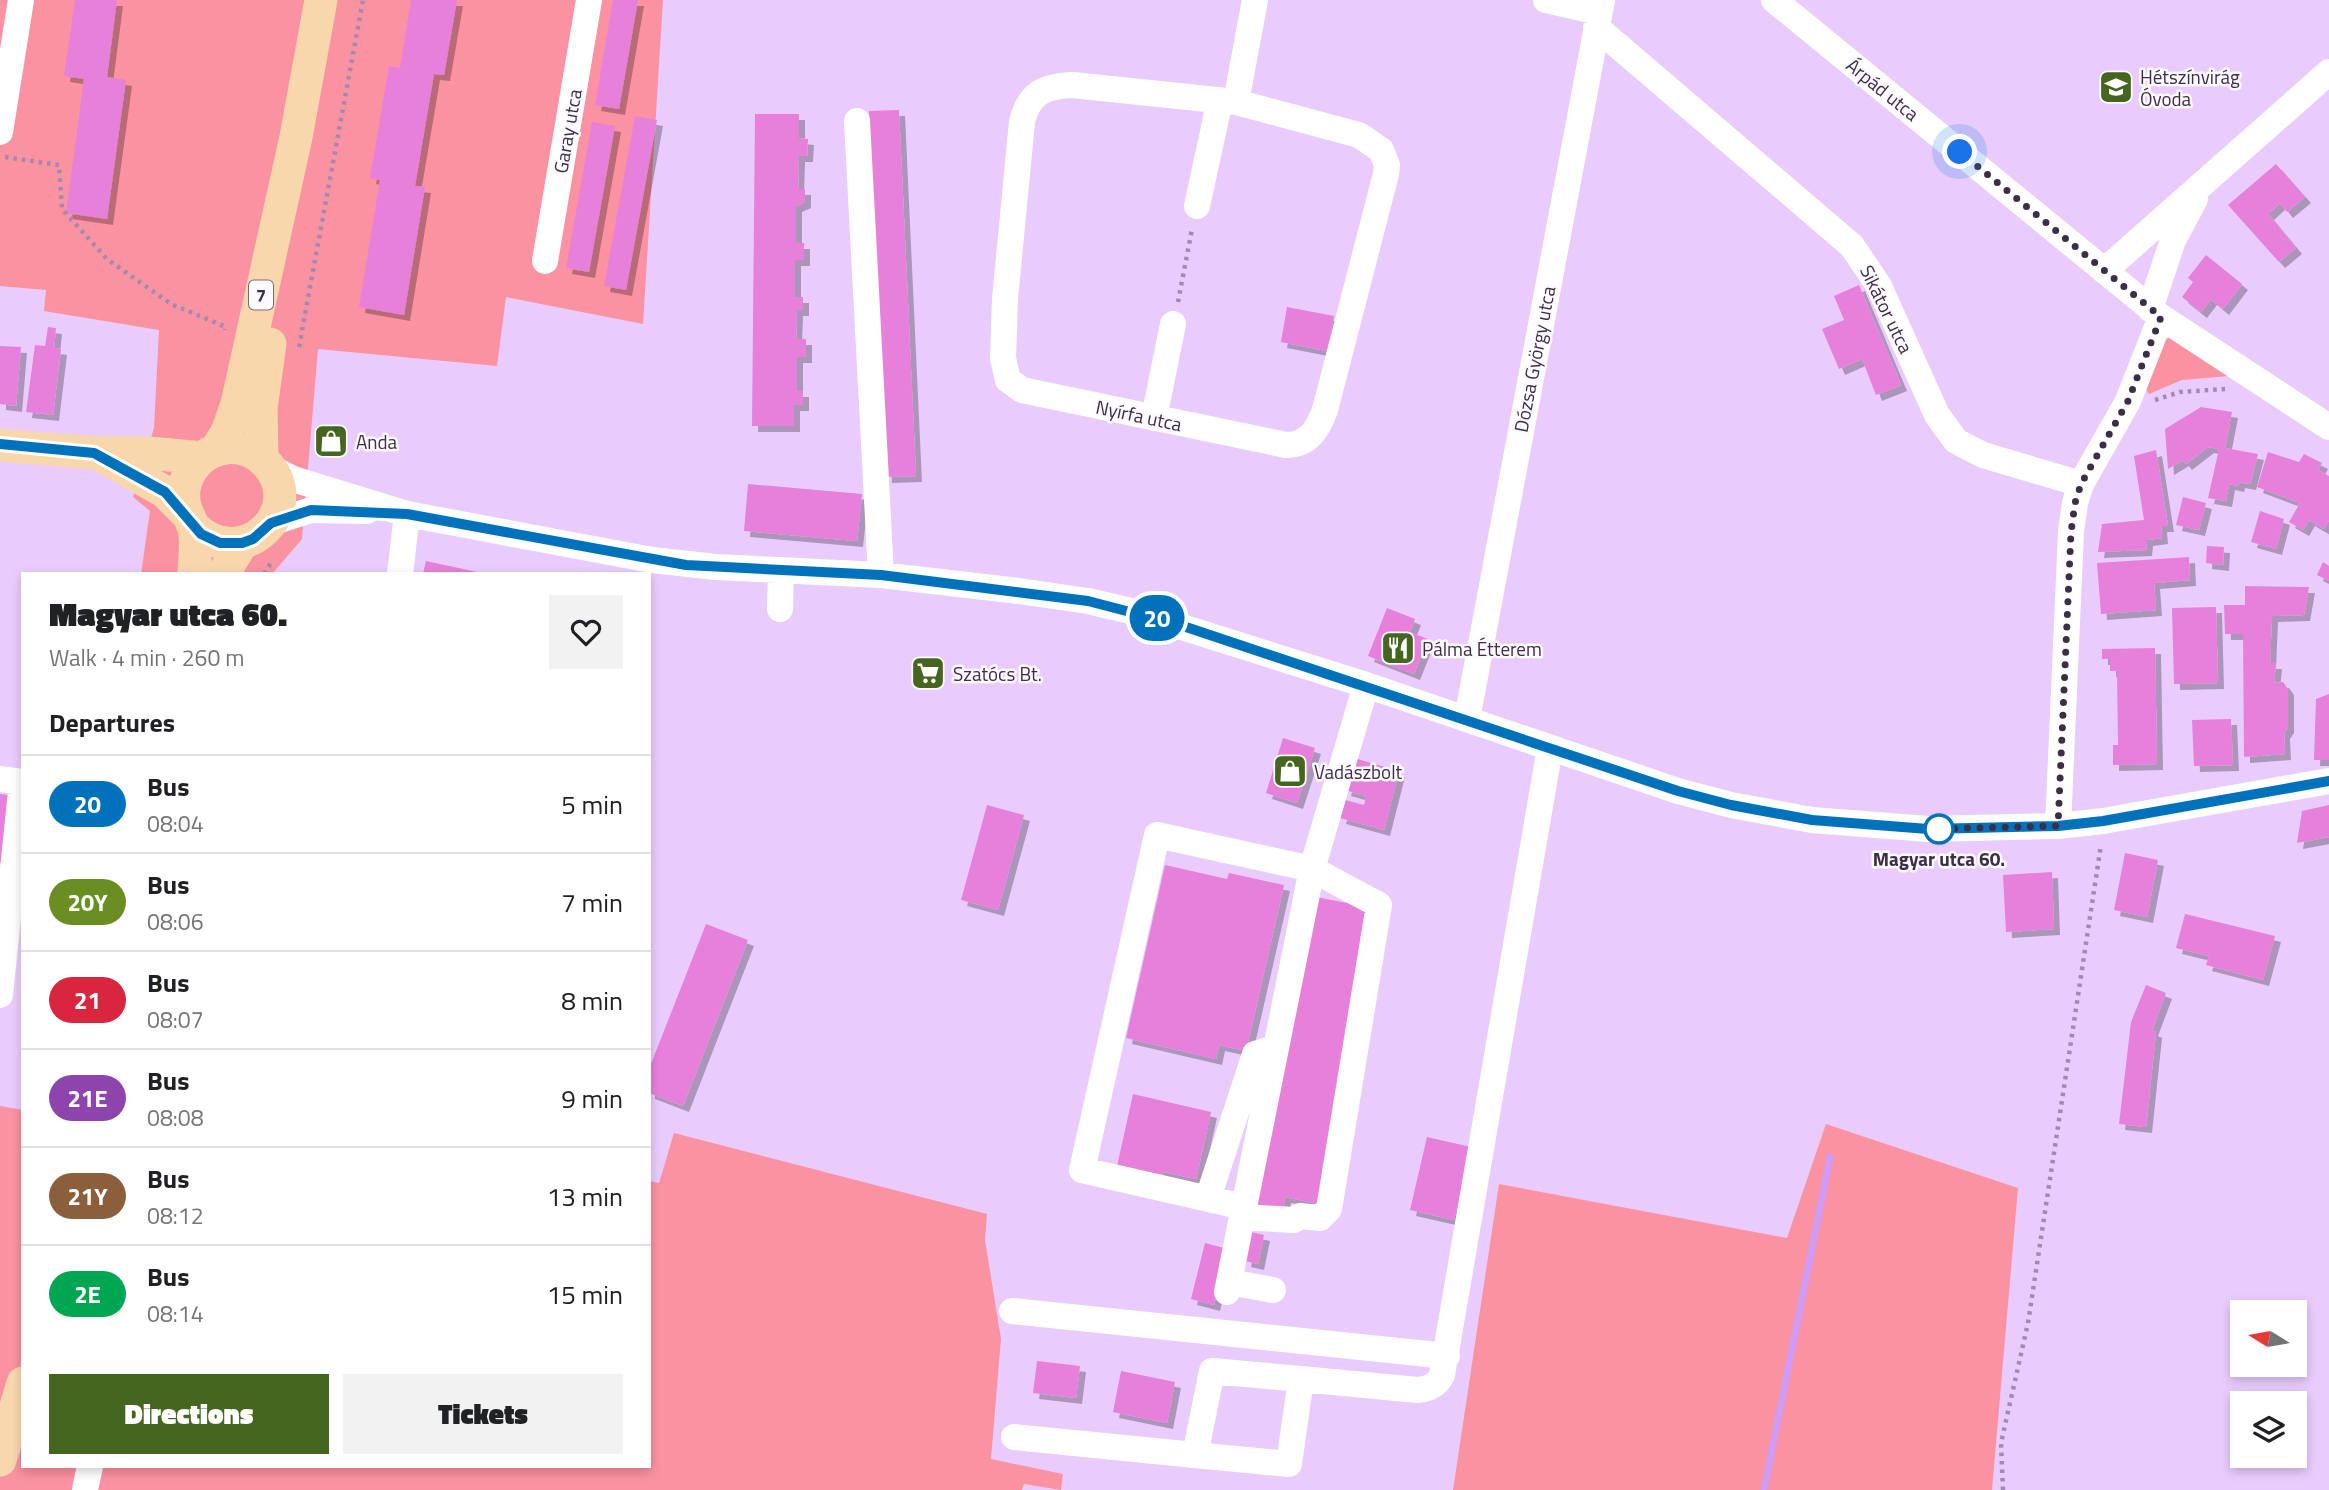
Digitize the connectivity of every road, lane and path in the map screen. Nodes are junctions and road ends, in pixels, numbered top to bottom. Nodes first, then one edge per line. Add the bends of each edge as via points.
1 (21, 0) edge
2 (321, 0) edge
3 (363, 0) edge
4 (589, 0) edge
5 (1255, 0) edge
6 (1546, 0) edge
7 (1774, 0) edge
8 (1599, 13) edge
9 (2329, 72) edge
10 (4, 78) edge
11 (1228, 101) junction
12 (857, 121) dead end
13 (0, 132) edge
14 (296, 137) junction
15 (0, 156) edge
16 (2205, 183) junction
17 (1197, 206) joint
18 (545, 261) dead end
19 (2104, 271) junction
20 (2155, 313) junction
21 (1173, 324) joint
22 (224, 339) dead end
23 (297, 360) dead end
24 (2228, 388) dead end
25 (2152, 402) dead end
26 (1154, 418) junction
27 (2329, 427) edge
28 (0, 444) edge
29 (94, 453) junction
30 (209, 454) junction
31 (267, 463) junction
32 (2081, 484) junction
33 (407, 514) junction
34 (190, 521) junction
35 (271, 523) junction
36 (242, 543) junction
37 (781, 570) junction
38 (194, 572) edge
39 (224, 572) edge
40 (400, 572) edge
41 (881, 575) junction
42 (780, 609) dead end
43 (1366, 685) junction
44 (1467, 719) junction
45 (1550, 748) junction
46 (0, 779) edge
47 (2329, 780) edge
48 (21, 782) edge
49 (21, 792) edge
50 (2103, 821) junction
51 (2058, 826) junction
52 (1312, 869) junction
53 (0, 995) edge
54 (1275, 1048) junction
55 (1208, 1198) junction
56 (1243, 1212) junction
57 (1273, 1290) dead end
58 (1012, 1311) dead end
59 (1446, 1362) junction
60 (1301, 1379) junction
61 (21, 1390) edge
62 (1014, 1437) dead end
63 (1195, 1455) junction
64 (0, 1461) edge
65 (90, 1468) edge
66 (85, 1490) edge
67 (2003, 1490) edge

1 - 10 street
2 - 14 main road, 7
3 - 23 path
4 - 18 street, Garay utca
5 - 11 street
6 - 8 street, Sikátor utca
7 - 19 street, Árpád utca
8 - 32 street, Sikátor utca via 1852,246 1879,286 1937,415 1956,441 1983,455
8 - 44 street, Dózsa György utca
9 - 16 street
10 - 13 street
11 - 17 street
11 - 26 street, Nyírfa utca via 1359,135 1375,144 1387,165 1373,227 1325,410 1311,437 1286,445
11 - 26 street, Nyírfa utca via 1062,85 1043,90 1025,108 1005,299 1003,358 1008,380 1022,390
12 - 41 street
14 - 30 main road, 7 via 237,404 227,432
14 - 31 main road, 7 via 261,408
15 - 22 path via 59,165 62,209 107,259 171,304 226,327
16 - 19 street
16 - 20 street via 2173,240
17 - 21 path
19 - 20 street, Árpád utca
20 - 27 street, Árpád utca
20 - 32 street via 2128,401
21 - 26 street
24 - 25 path via 2180,392
28 - 29 main road
29 - 30 main road
29 - 34 main road via 165,492
30 - 31 main road via 240,448
30 - 34 main road, 7 via 191,469 185,483 183,499
31 - 33 street via 293,479
31 - 35 main road, 7 via 278,481 279,496
32 - 51 street via 2071,532
33 - 35 street via 311,510
33 - 37 street via 652,560
33 - 40 street
34 - 36 main road via 210,540
34 - 38 main road, 7
35 - 36 main road
36 - 39 main road
37 - 41 street
37 - 42 street
41 - 43 street via 1041,594 1131,611
43 - 44 street
43 - 52 street
44 - 45 street
45 - 51 street via 1678,791 1812,820 1928,829
45 - 59 street
46 - 48 street
47 - 50 street
49 - 53 street
50 - 51 street
50 - 67 path via 2028,1323 2001,1443
52 - 54 street
52 - 55 street via 1157,835 1082,1170
52 - 56 street via 1379,905 1329,1209 1320,1218 1300,1216 1294,1220
54 - 55 street via 1255,1054
54 - 56 street
55 - 56 street
56 - 57 street via 1228,1287
58 - 59 street
59 - 60 street via 1439,1382 1426,1390
60 - 63 street via 1212,1371
60 - 63 street via 1289,1464
61 - 64 main road
62 - 63 street
65 - 66 street

